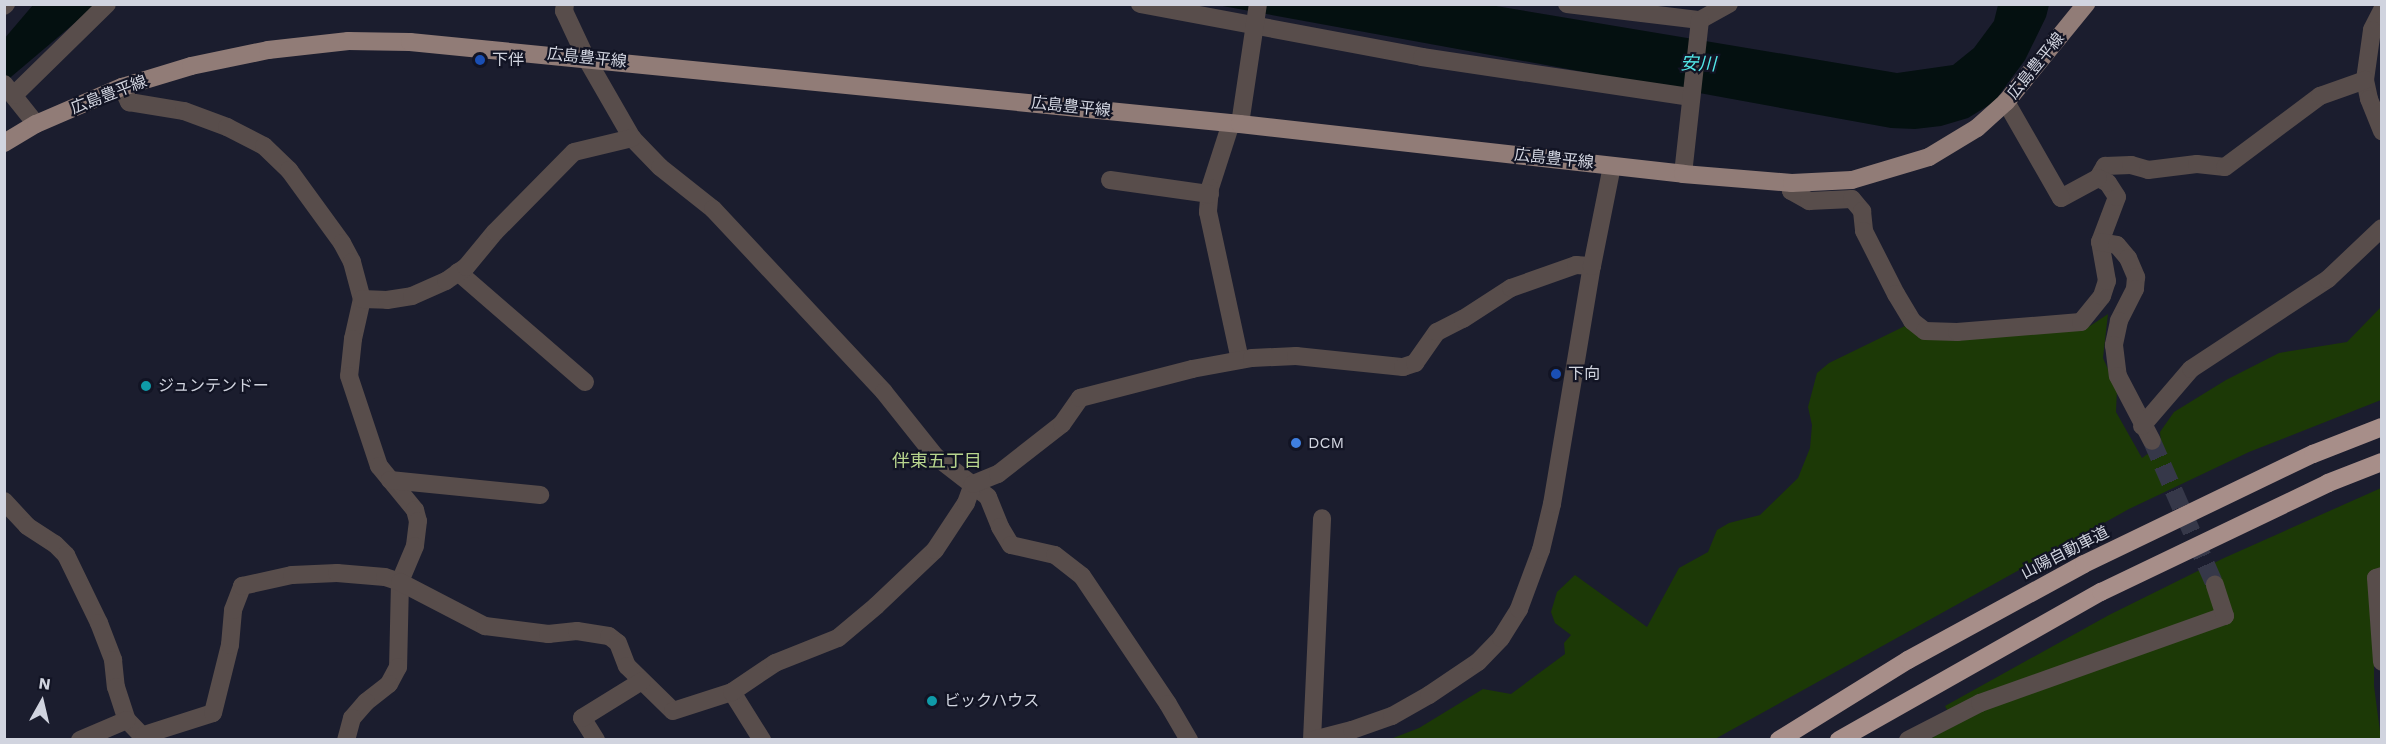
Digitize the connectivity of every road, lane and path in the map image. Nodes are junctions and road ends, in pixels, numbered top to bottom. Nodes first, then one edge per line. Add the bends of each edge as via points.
1 (106, 4) edge
2 (565, 4) edge
3 (1140, 4) edge
4 (1567, 4) edge
5 (1729, 4) edge
6 (2086, 4) edge
7 (2382, 10) edge
8 (1255, 16) edge
9 (1700, 23) junction
10 (586, 58) junction
11 (2365, 80) junction
12 (122, 87) junction
13 (10, 90) edge
14 (1691, 93) junction
15 (2375, 97) edge
16 (2006, 102) junction
17 (1235, 123) junction
18 (36, 124) junction
19 (2382, 131) edge
20 (632, 138) junction
21 (4, 142) edge
22 (1612, 166) junction
23 (1683, 174) junction
24 (2098, 178) junction
25 (1110, 180) dead end
26 (1792, 183) junction
27 (1210, 194) junction
28 (2382, 228) edge
29 (2100, 242) junction
30 (1592, 266) junction
31 (458, 273) junction
32 (362, 299) junction
33 (1239, 360) junction
34 (585, 382) dead end
35 (2142, 426) junction
36 (2382, 427) edge
37 (2152, 441) tunnel mouth
38 (2382, 462) edge
39 (390, 480) junction
40 (973, 484) junction
41 (540, 495) dead end
42 (4, 501) edge
43 (1322, 518) dead end
44 (2382, 576) edge
45 (400, 582) junction
46 (2215, 585) tunnel mouth
47 (2382, 662) edge
48 (642, 681) junction
49 (732, 692) junction
50 (127, 720) junction
51 (145, 737) edge
52 (81, 740) edge
53 (346, 740) edge
54 (596, 740) edge
55 (762, 740) edge
56 (1189, 740) edge
57 (1313, 740) edge
58 (1779, 740) edge
59 (1839, 740) edge
60 (1908, 740) edge

1 - 13 street
2 - 10 street via 564,11
3 - 8 street
4 - 9 street
5 - 9 street
6 - 16 main road, 広島豊平線
7 - 11 street via 2372,30
8 - 14 street via 1422,57
8 - 17 street
9 - 14 street
10 - 12 main road, 広島豊平線 via 410,42 348,41 268,50 191,66
10 - 17 main road, 広島豊平線
10 - 20 street
11 - 15 street
11 - 24 street via 2320,96 2225,167 2197,164 2148,170 2131,165 2105,166
12 - 18 main road, 広島豊平線
12 - 32 street via 129,102 184,111 227,126 264,146 289,170 342,243 352,262
13 - 18 street
14 - 23 street
15 - 19 street
16 - 24 street via 2061,198
16 - 26 main road, 広島豊平線 via 1977,128 1929,157 1852,180
17 - 22 main road, 広島豊平線
17 - 27 street
18 - 21 main road, 広島豊平線
20 - 31 street via 574,152
20 - 40 street via 660,167 713,208 884,392 935,456
22 - 23 main road, 広島豊平線
22 - 30 street
23 - 26 main road, 広島豊平線
24 - 29 street via 2118,196
25 - 27 street
26 - 29 street via 1791,192 1809,201 1852,199 1862,211 1864,231 1896,294 1912,321 1925,331 2081,322 2102,296 2107,281
27 - 33 street via 1208,212
28 - 35 street via 2328,279 2192,369
29 - 35 street via 2117,245 2136,277 2114,345 2118,375
30 - 33 street via 1576,265 1511,288 1437,332 1415,363 1403,367 1296,356
30 - 57 street via 1552,504 1538,559 1519,609 1501,638 1478,662 1429,695 1392,716
31 - 32 street via 412,296
31 - 34 street
32 - 39 street via 349,376 379,466
33 - 40 street via 1080,398 1062,424 998,474
35 - 37 street
36 - 58 highway, 山陽自動車道 via 2313,454 2084,564 1908,660
38 - 59 highway via 2328,483 2101,592
39 - 41 street
39 - 45 street via 415,510 418,521 415,546
40 - 49 street via 966,503 935,550 876,606 838,638 775,663
40 - 56 street via 988,497 1011,545 1055,555 1082,576
42 - 50 street via 27,526 66,555 103,632
43 - 57 street
44 - 47 street via 2376,578
45 - 48 street via 485,626 609,636 618,643 627,666
45 - 51 street via 337,573 292,575 242,586 233,610 230,645 213,713
45 - 53 street via 398,667 389,684 352,718
46 - 60 street via 2225,616 1980,703
48 - 49 street via 673,711
48 - 54 street via 582,718
49 - 55 street
50 - 51 street
50 - 52 street

